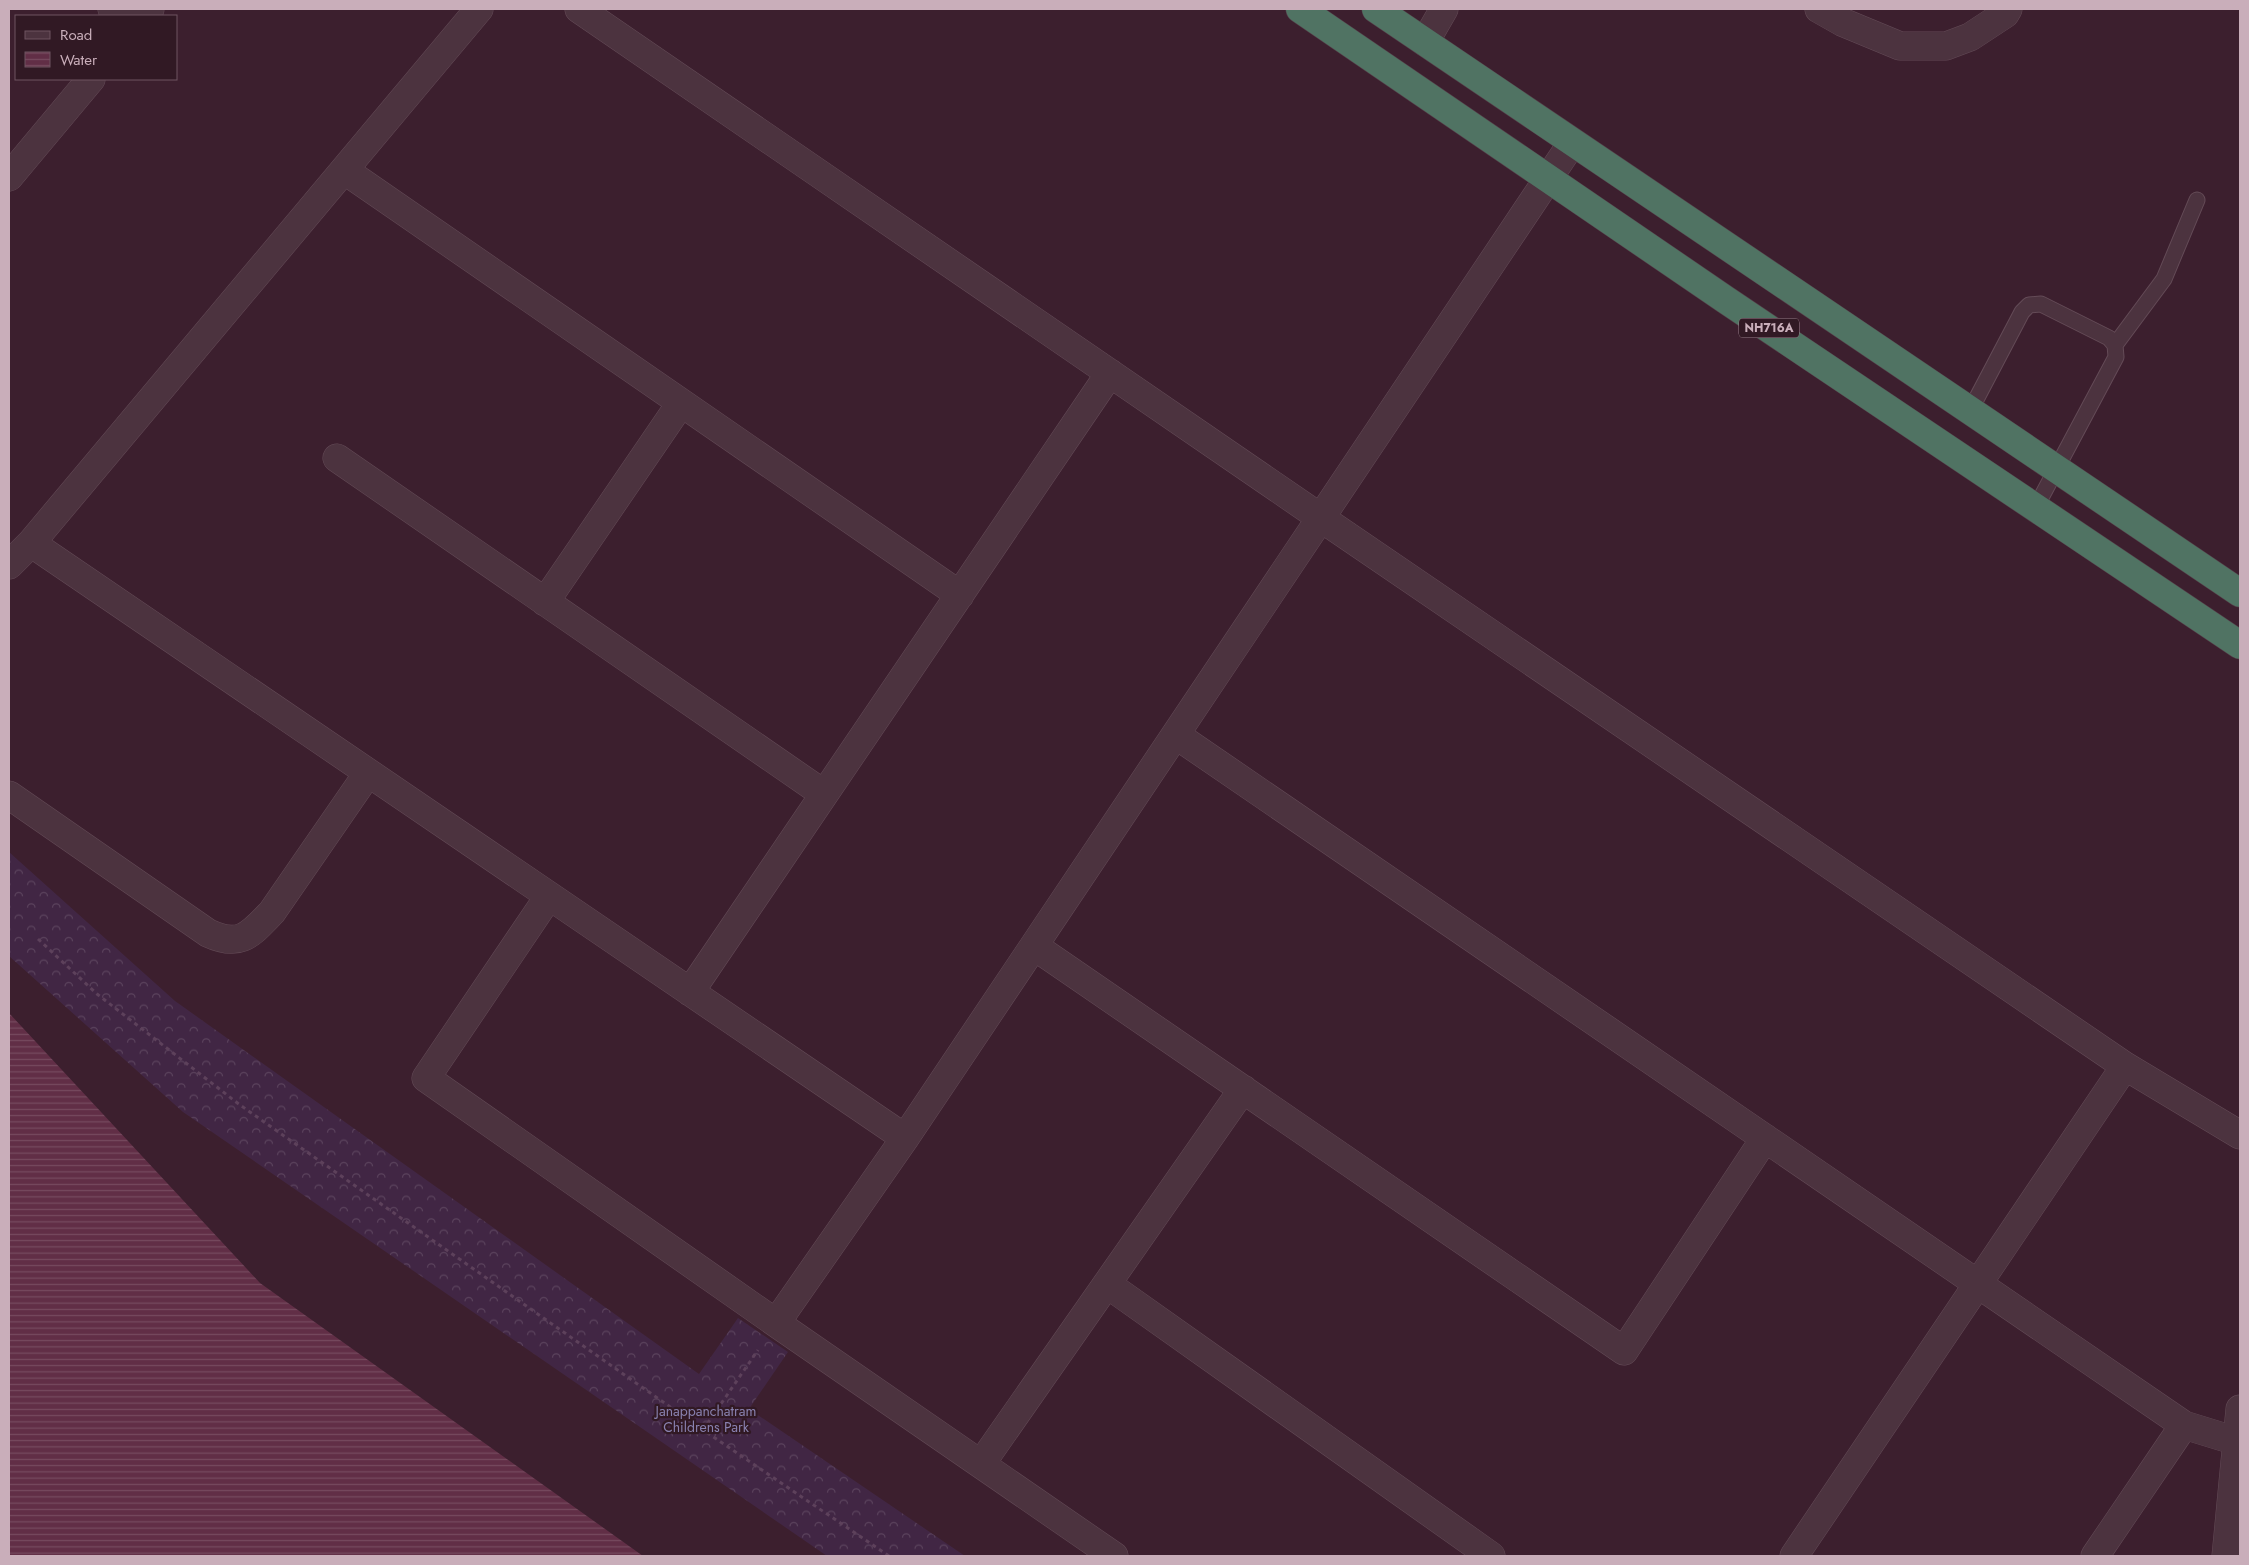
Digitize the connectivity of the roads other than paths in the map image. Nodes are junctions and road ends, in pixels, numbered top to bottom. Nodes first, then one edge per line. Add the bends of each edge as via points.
1 (479, 9) edge
2 (579, 9) edge
3 (1300, 9) edge
4 (1376, 9) edge
5 (1444, 9) edge
6 (1819, 9) edge
7 (2008, 9) edge
8 (1424, 42) junction
9 (90, 80) edge
10 (1572, 142) junction
11 (344, 170) junction
12 (9, 177) edge
13 (1549, 178) junction
14 (2197, 200) dead end
15 (2115, 345) junction
16 (1110, 373) junction
17 (681, 403) junction
18 (1970, 411) junction
19 (337, 458) dead end
20 (2057, 470) junction
21 (2036, 508) junction
22 (1321, 518) junction
23 (31, 543) junction
24 (9, 565) edge
25 (2240, 592) edge
26 (960, 595) junction
27 (546, 602) junction
28 (2240, 645) edge
29 (1176, 735) junction
30 (368, 772) junction
31 (824, 794) junction
32 (9, 795) edge
33 (549, 896) junction
34 (1034, 946) junction
35 (690, 992) junction
36 (2125, 1066) junction
37 (1243, 1089) junction
38 (2240, 1135) edge
39 (905, 1138) junction
40 (1765, 1138) junction
41 (1107, 1284) junction
42 (1978, 1284) junction
43 (776, 1323) junction
44 (2240, 1410) edge
45 (2184, 1425) junction
46 (2236, 1441) junction
47 (981, 1464) junction
48 (1114, 1556) edge
49 (1491, 1556) edge
50 (1794, 1556) edge
51 (2095, 1556) edge
52 (2226, 1556) edge

1 - 11 street
2 - 16 street
3 - 13 highway, NH716A
4 - 8 highway, NH716A
5 - 8 street
6 - 7 street via 1900,46 1946,46 1970,37
8 - 10 highway, NH716A
9 - 12 street
10 - 13 street
10 - 18 highway, NH716A
11 - 17 street
11 - 23 street
13 - 21 highway, NH716A
13 - 22 street
14 - 15 lane via 2164,280
15 - 18 lane via 2109,338 2041,304 2029,305 2022,312
15 - 20 lane via 2116,357
16 - 22 street
16 - 26 street
17 - 26 street
17 - 27 street
18 - 20 highway, NH716A
19 - 27 street
20 - 21 lane
20 - 25 highway, NH716A
21 - 28 highway, NH716A
22 - 29 street
22 - 36 street
23 - 24 street
23 - 30 street
26 - 31 street
27 - 31 street
29 - 34 street
29 - 40 street
30 - 32 street via 272,912 256,929 239,939 222,940 208,932
30 - 33 street
31 - 35 street
33 - 35 street
33 - 43 street via 426,1078
34 - 37 street
34 - 39 street
35 - 39 street
36 - 38 street
36 - 42 street
37 - 40 street via 1624,1351
37 - 41 street
39 - 43 street
40 - 42 street
41 - 47 street
41 - 49 street
42 - 45 street
42 - 50 street
43 - 47 street
44 - 46 street
45 - 46 street
45 - 51 street
46 - 52 street
47 - 48 street

